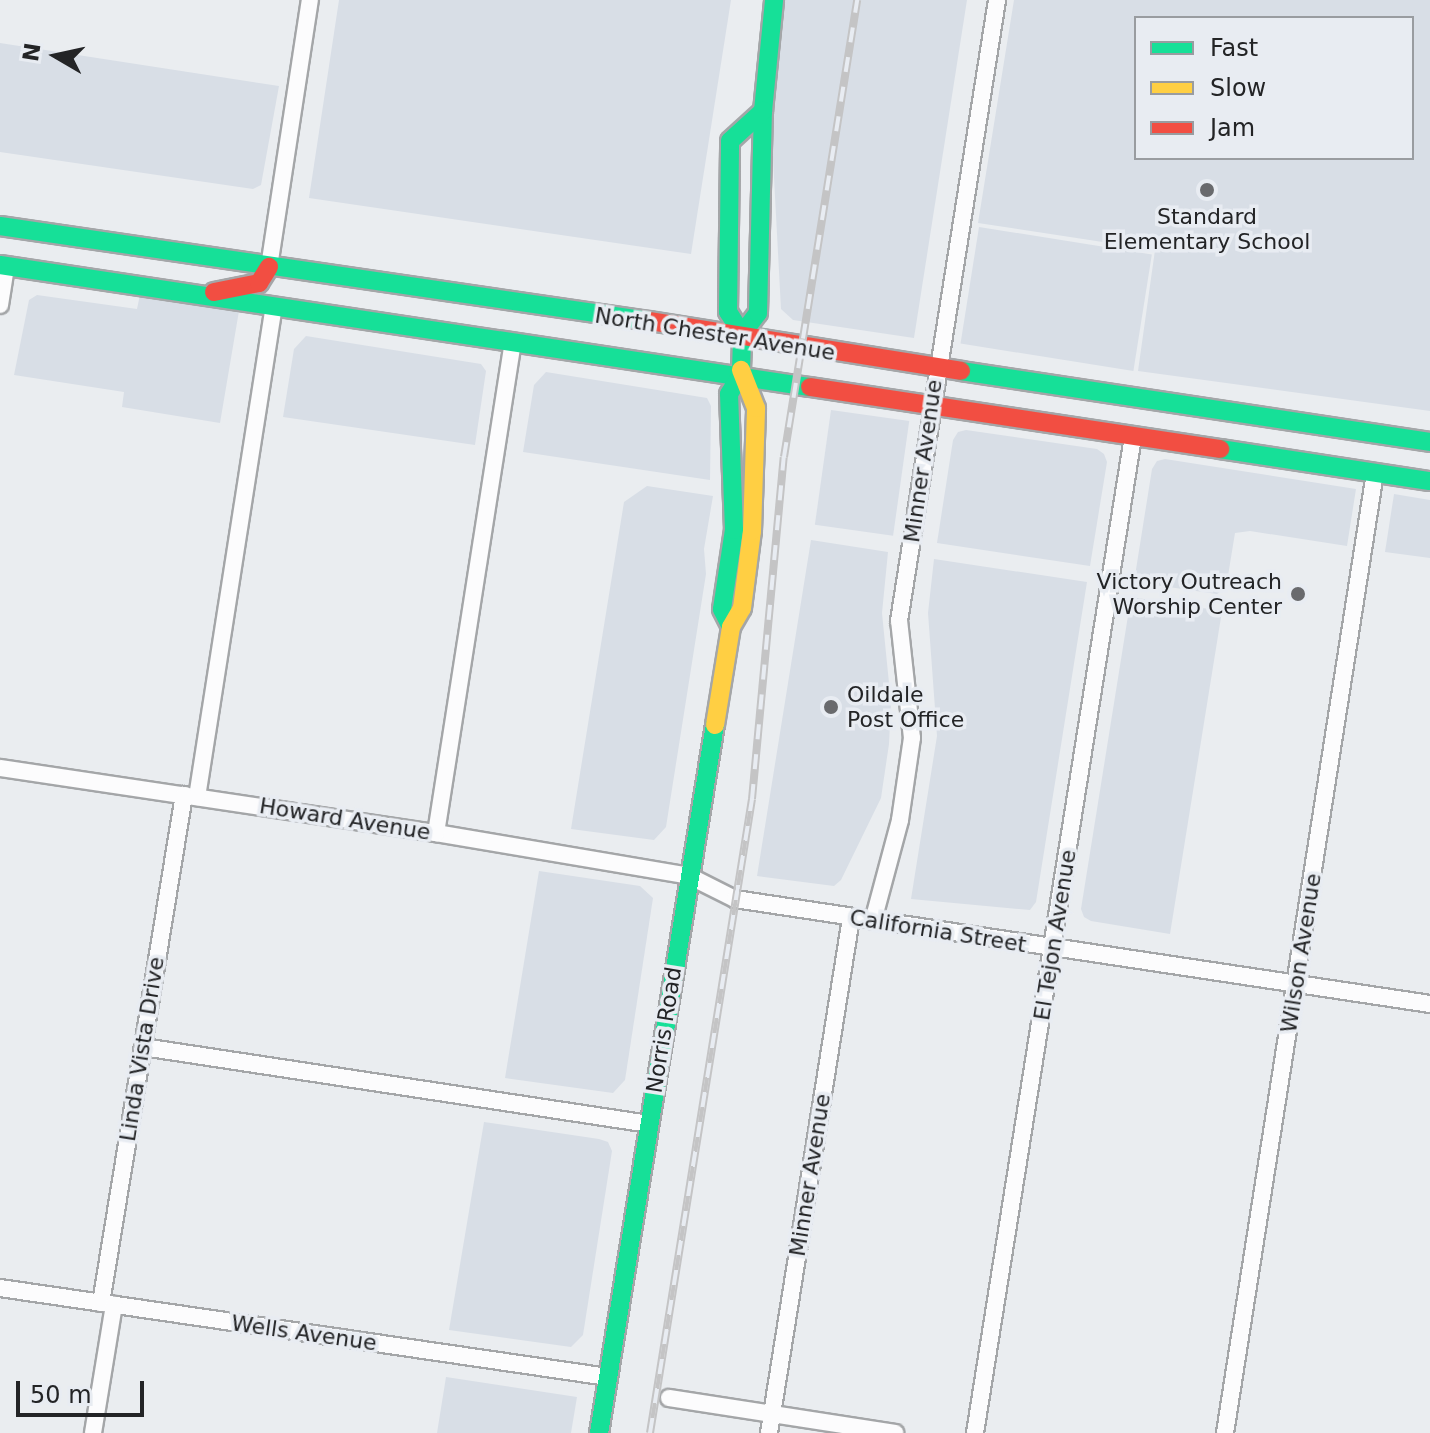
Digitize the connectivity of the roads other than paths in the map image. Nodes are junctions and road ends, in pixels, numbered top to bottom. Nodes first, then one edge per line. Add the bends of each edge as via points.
1 (310, 0) edge
2 (774, 0) edge
3 (997, 0) edge
4 (763, 111) junction
5 (0, 226) edge
6 (3, 266) edge
7 (269, 267) junction
8 (197, 295) junction
9 (0, 305) edge
10 (274, 307) junction
11 (742, 334) junction
12 (513, 343) junction
13 (937, 368) junction
14 (741, 375) junction
15 (931, 406) junction
16 (1133, 436) junction
17 (1430, 442) edge
18 (1375, 473) junction
19 (1430, 481) edge
20 (731, 627) junction
21 (0, 768) edge
22 (190, 796) junction
23 (436, 833) junction
24 (689, 876) junction
25 (851, 918) junction
26 (873, 921) junction
27 (1053, 948) junction
28 (1296, 984) junction
29 (1430, 1004) edge
30 (143, 1047) junction
31 (649, 1124) junction
32 (0, 1288) edge
33 (107, 1304) junction
34 (608, 1377) junction
35 (669, 1398) dead end
36 (772, 1414) junction
37 (93, 1433) edge
38 (599, 1433) edge
39 (769, 1433) edge
40 (895, 1433) edge
41 (975, 1433) edge
42 (1225, 1433) edge

1 - 7 street
2 - 4 main road
3 - 13 street, Minner Avenue
4 - 11 main road via 758,313
4 - 11 main road via 730,141 728,312
5 - 7 main road, North Chester Avenue
6 - 8 main road, North Chester Avenue
6 - 9 street
7 - 8 main road via 259,283
7 - 11 main road, North Chester Avenue
8 - 10 main road, North Chester Avenue
10 - 12 main road, North Chester Avenue
10 - 22 street, Linda Vista Drive
11 - 13 main road, North Chester Avenue
11 - 14 main road
12 - 14 main road, North Chester Avenue
12 - 23 street
13 - 15 street, Minner Avenue
13 - 17 main road, North Chester Avenue
14 - 15 main road, North Chester Avenue
14 - 20 main road, Norris Road via 729,394 734,530 722,609
14 - 20 main road, Norris Road via 756,408 752,531 742,608
15 - 16 main road, North Chester Avenue
15 - 26 street, Minner Avenue via 899,621 912,738 900,820
16 - 18 main road, North Chester Avenue
16 - 27 street, El Tejon Avenue
18 - 19 main road, North Chester Avenue
18 - 28 street, Wilson Avenue
20 - 24 main road, Norris Road
21 - 22 street, Howard Avenue
22 - 23 street, Howard Avenue
22 - 30 street, Linda Vista Drive
23 - 24 street, Howard Avenue
24 - 25 street, California Street via 735,899
24 - 31 main road, Norris Road
25 - 26 street, California Street
25 - 36 street, Minner Avenue
26 - 27 street, California Street
27 - 28 street, California Street
27 - 41 street, El Tejon Avenue
28 - 29 street, California Street
28 - 42 street, Wilson Avenue
30 - 31 street
30 - 33 street, Linda Vista Drive
31 - 34 main road, Norris Road
32 - 33 street, Wells Avenue
33 - 34 street, Wells Avenue
33 - 37 street, Linda Vista Drive
34 - 38 main road, Norris Road
35 - 36 street
36 - 39 street, Minner Avenue
36 - 40 street

